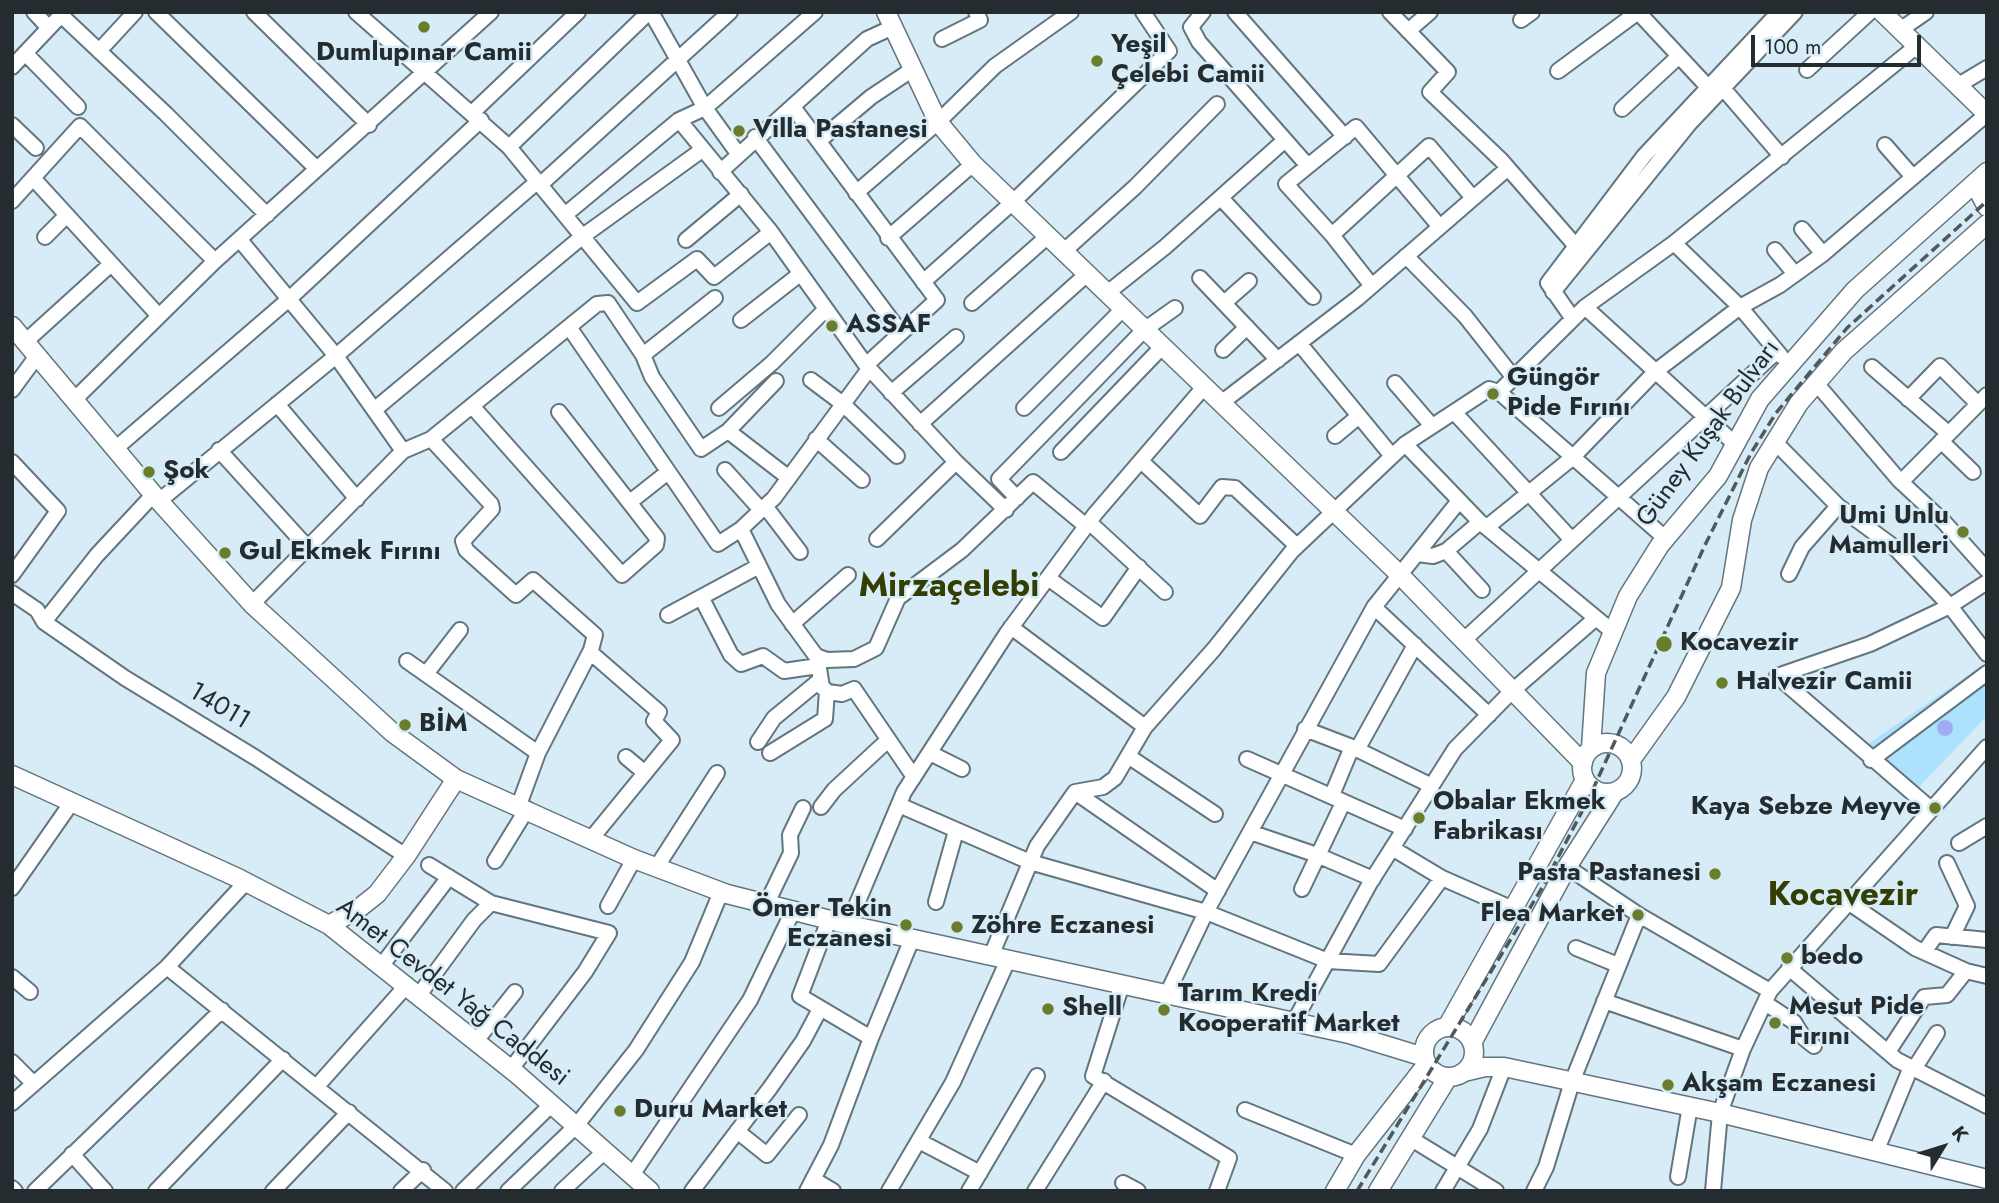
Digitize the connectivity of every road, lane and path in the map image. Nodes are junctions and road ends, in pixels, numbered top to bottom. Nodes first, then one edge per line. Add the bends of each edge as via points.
1 (34, 12) edge
2 (135, 12) edge
3 (156, 12) edge
4 (254, 12) edge
5 (491, 12) edge
6 (578, 12) edge
7 (650, 12) edge
8 (730, 12) edge
9 (816, 12) edge
10 (976, 12) edge
11 (1071, 12) edge
12 (1143, 12) edge
13 (1203, 12) edge
14 (1235, 12) edge
15 (1390, 12) edge
16 (1430, 12) edge
17 (1638, 12) edge
18 (1779, 12) edge
19 (1795, 12) edge
20 (1870, 12) edge
21 (1882, 12) edge
22 (1926, 12) edge
23 (62, 14) edge
24 (366, 15) edge
25 (890, 17) edge
26 (49, 28) junction
27 (1900, 30) junction
28 (1408, 31) junction
29 (942, 39) dead end
30 (1918, 45) junction
31 (99, 51) junction
32 (25, 53) junction
33 (1678, 57) junction
34 (677, 58) junction
35 (13, 66) edge
36 (1987, 68) edge
37 (913, 69) junction
38 (1807, 69) dead end
39 (1558, 71) dead end
40 (425, 72) junction
41 (1707, 86) junction
42 (1957, 86) junction
43 (1722, 87) junction
44 (1217, 104) dead end
45 (78, 107) dead end
46 (793, 107) junction
47 (705, 108) junction
48 (1622, 109) dead end
49 (1987, 114) edge
50 (476, 116) junction
51 (679, 120) junction
52 (938, 122) junction
53 (12, 125) edge
54 (369, 125) junction
55 (755, 137) junction
56 (1345, 137) junction
57 (820, 140) junction
58 (1285, 140) junction
59 (1885, 145) dead end
60 (509, 147) junction
61 (36, 148) dead end
62 (702, 150) junction
63 (739, 155) junction
64 (1782, 158) junction
65 (973, 164) junction
66 (1308, 166) junction
67 (1508, 168) junction
68 (316, 169) junction
69 (720, 172) junction
70 (1396, 175) junction
71 (1983, 175) edge
72 (1913, 177) junction
73 (33, 178) junction
74 (539, 183) junction
75 (856, 193) junction
76 (740, 194) junction
77 (1221, 198) junction
78 (1474, 198) junction
79 (12, 201) edge
80 (1013, 202) junction
81 (1987, 207) edge
82 (566, 214) junction
83 (67, 215) junction
84 (267, 215) junction
85 (1987, 224) edge
86 (1440, 227) junction
87 (1802, 229) dead end
88 (771, 232) junction
89 (1332, 235) junction
90 (583, 236) junction
91 (45, 237) dead end
92 (888, 237) junction
93 (1047, 237) junction
94 (240, 240) junction
95 (686, 240) dead end
96 (1674, 243) junction
97 (1576, 245) junction
98 (1775, 250) dead end
99 (1063, 252) junction
100 (1823, 254) junction
101 (1406, 256) junction
102 (215, 261) junction
103 (111, 264) junction
104 (800, 274) junction
105 (1087, 274) junction
106 (1795, 274) junction
107 (1200, 278) dead end
108 (1249, 281) dead end
109 (923, 282) junction
110 (1372, 286) junction
111 (1553, 292) junction
112 (1106, 294) junction
113 (1313, 297) dead end
114 (715, 298) dead end
115 (288, 300) junction
116 (972, 303) dead end
117 (1224, 303) junction
118 (1586, 307) junction
119 (1740, 307) junction
120 (1123, 309) junction
121 (1175, 309) dead end
122 (825, 310) junction
123 (159, 316) junction
124 (1573, 319) junction
125 (741, 320) dead end
126 (569, 327) junction
127 (1247, 327) junction
128 (1144, 330) junction
129 (901, 333) junction
130 (17, 336) edge
131 (956, 337) dead end
132 (1299, 343) junction
133 (1162, 347) junction
134 (1223, 349) dead end
135 (1776, 352) junction
136 (643, 355) junction
137 (37, 356) junction
138 (337, 356) junction
139 (1278, 360) junction
140 (1790, 365) junction
141 (867, 367) junction
142 (1872, 368) dead end
143 (1656, 371) junction
144 (1514, 378) junction
145 (811, 380) dead end
146 (776, 381) dead end
147 (1395, 383) dead end
148 (1816, 383) junction
149 (1204, 387) junction
150 (12, 390) edge
151 (1499, 392) junction
152 (891, 393) junction
153 (1908, 398) junction
154 (1982, 399) edge
155 (75, 400) junction
156 (277, 404) junction
157 (843, 404) junction
158 (1221, 404) junction
159 (472, 406) junction
160 (719, 408) dead end
161 (1024, 408) dead end
162 (374, 410) junction
163 (559, 412) dead end
164 (1454, 412) junction
165 (1704, 415) junction
166 (1359, 416) junction
167 (920, 424) junction
168 (1432, 426) junction
169 (728, 431) junction
170 (1335, 436) dead end
171 (1945, 437) junction
172 (431, 439) junction
173 (816, 439) junction
174 (1775, 442) junction
175 (1405, 444) junction
176 (1735, 444) junction
177 (115, 449) junction
178 (219, 450) junction
179 (403, 451) junction
180 (1061, 452) dead end
181 (897, 456) dead end
182 (1392, 456) junction
183 (1572, 458) junction
184 (1141, 461) junction
185 (12, 462) edge
186 (956, 462) junction
187 (725, 470) dead end
188 (667, 472) junction
189 (1973, 472) dead end
190 (789, 478) junction
191 (862, 480) dead end
192 (1901, 482) junction
193 (1531, 493) junction
194 (1617, 496) junction
195 (156, 497) junction
196 (1017, 498) junction
197 (357, 499) junction
198 (1459, 501) junction
199 (630, 502) junction
200 (1838, 506) junction
201 (763, 508) junction
202 (1006, 510) junction
203 (1334, 510) junction
204 (1088, 524) junction
205 (1483, 524) junction
206 (741, 529) junction
207 (1665, 538) junction
208 (877, 539) dead end
209 (1572, 540) junction
210 (1297, 546) junction
211 (308, 548) junction
212 (1446, 551) junction
213 (800, 552) dead end
214 (1418, 554) junction
215 (759, 566) junction
216 (1139, 567) junction
217 (1987, 570) edge
218 (1541, 571) junction
219 (1399, 574) junction
220 (1789, 574) dead end
221 (12, 575) edge
222 (848, 575) dead end
223 (1048, 578) junction
224 (1987, 582) edge
225 (1482, 590) dead end
226 (1166, 592) dead end
227 (12, 593) edge
228 (701, 597) junction
229 (253, 604) junction
230 (1950, 606) junction
231 (1374, 607) junction
232 (668, 615) dead end
233 (1596, 618) junction
234 (44, 622) junction
235 (792, 624) junction
236 (1011, 627) junction
237 (460, 630) dead end
238 (1613, 632) junction
239 (1464, 640) junction
240 (1415, 645) junction
241 (590, 652) junction
242 (1987, 654) edge
243 (407, 661) dead end
244 (818, 661) junction
245 (1987, 673) edge
246 (426, 674) junction
247 (823, 686) junction
248 (1511, 692) junction
249 (1489, 715) junction
250 (1145, 727) junction
251 (1305, 729) junction
252 (888, 740) junction
253 (758, 742) dead end
254 (1987, 747) edge
255 (1354, 749) junction
256 (538, 753) junction
257 (770, 753) dead end
258 (930, 753) junction
259 (1128, 756) junction
260 (626, 757) dead end
261 (1247, 759) dead end
262 (1631, 760) junction
263 (1871, 760) junction
264 (1586, 764) junction
265 (962, 769) dead end
266 (645, 773) junction
267 (717, 773) dead end
268 (12, 775) edge
269 (1282, 776) junction
270 (914, 778) junction
271 (456, 779) junction
272 (1432, 786) junction
273 (1075, 792) junction
274 (1614, 793) junction
275 (1337, 801) junction
276 (72, 802) junction
277 (899, 804) junction
278 (523, 807) junction
279 (821, 807) dead end
280 (803, 808) dead end
281 (1931, 809) junction
282 (1214, 814) dead end
283 (1987, 826) edge
284 (1405, 829) junction
285 (956, 831) junction
286 (1250, 832) junction
287 (591, 839) junction
288 (1959, 843) dead end
289 (1392, 848) junction
290 (1317, 855) junction
291 (406, 856) junction
292 (634, 859) junction
293 (495, 861) dead end
294 (1030, 862) junction
295 (1947, 863) dead end
296 (429, 865) dead end
297 (656, 867) junction
298 (1567, 867) junction
299 (449, 877) junction
300 (1442, 878) junction
301 (1373, 879) junction
302 (246, 882) junction
303 (12, 887) edge
304 (1302, 888) dead end
305 (1218, 891) junction
306 (721, 892) junction
307 (936, 902) dead end
308 (1848, 902) junction
309 (491, 903) junction
310 (766, 905) junction
311 (608, 906) dead end
312 (1513, 909) junction
313 (793, 911) junction
314 (1206, 912) junction
315 (1639, 915) junction
316 (829, 920) junction
317 (329, 925) junction
318 (848, 925) junction
319 (1952, 937) junction
320 (912, 939) junction
321 (1987, 940) edge
322 (1576, 948) dead end
323 (1924, 952) junction
324 (1000, 958) junction
325 (1328, 961) junction
326 (382, 965) junction
327 (1618, 965) junction
328 (167, 967) junction
329 (1789, 968) junction
330 (1966, 971) junction
331 (1987, 976) edge
332 (12, 977) edge
333 (1122, 984) junction
334 (413, 990) junction
335 (30, 992) dead end
336 (515, 992) dead end
337 (1167, 994) junction
338 (1768, 997) junction
339 (1604, 1001) junction
340 (222, 1010) junction
341 (820, 1010) junction
342 (1294, 1022) junction
343 (1447, 1027) junction
344 (1937, 1033) dead end
345 (870, 1038) junction
346 (476, 1041) junction
347 (1814, 1046) dead end
348 (1473, 1047) junction
349 (1743, 1049) junction
350 (1888, 1052) junction
351 (1422, 1053) junction
352 (283, 1059) junction
353 (12, 1062) edge
354 (1485, 1066) junction
355 (1504, 1068) junction
356 (1913, 1068) junction
357 (511, 1069) junction
358 (1456, 1074) junction
359 (1037, 1076) dead end
360 (1104, 1081) junction
361 (1572, 1082) junction
362 (34, 1084) junction
363 (318, 1086) junction
364 (12, 1103) edge
365 (552, 1104) junction
366 (1690, 1106) junction
367 (1987, 1106) edge
368 (1245, 1110) dead end
369 (349, 1112) junction
370 (1720, 1113) junction
371 (799, 1115) dead end
372 (576, 1126) junction
373 (737, 1131) junction
374 (1410, 1138) junction
375 (919, 1141) junction
376 (605, 1151) junction
377 (1876, 1152) junction
378 (72, 1154) junction
379 (1356, 1155) junction
380 (1458, 1168) junction
381 (423, 1170) junction
382 (980, 1173) junction
383 (632, 1175) junction
384 (1678, 1177) dead end
385 (1987, 1179) edge
386 (1123, 1183) dead end
387 (810, 1185) edge
388 (1987, 1185) edge
389 (35, 1191) edge
390 (105, 1191) edge
391 (156, 1191) edge
392 (272, 1191) edge
393 (401, 1191) edge
394 (445, 1191) edge
395 (463, 1191) edge
396 (508, 1191) edge
397 (562, 1191) edge
398 (650, 1191) edge
399 (692, 1191) edge
400 (833, 1191) edge
401 (889, 1191) edge
402 (969, 1191) edge
403 (1035, 1191) edge
404 (1138, 1191) edge
405 (1217, 1191) edge
406 (1335, 1191) edge
407 (1378, 1191) edge
408 (1443, 1191) edge
409 (1496, 1191) edge
410 (1534, 1191) edge
411 (1713, 1191) edge
412 (1984, 1191) edge

1 - 26 street
2 - 31 street
3 - 68 street
4 - 54 street
5 - 40 street
6 - 50 street
7 - 34 street
7 - 60 street
8 - 34 street
9 - 47 street
10 - 29 street via 980,20
11 - 52 street via 995,66
12 - 80 street via 1169,51
13 - 58 street via 1191,27 1199,42
14 - 56 street
15 - 28 street
16 - 28 street
17 - 33 street
17 - 39 street
18 - 41 street
19 - 43 street
20 - 38 street
21 - 27 main road
22 - 27 street
23 - 26 street
23 - 31 street
24 - 40 street
25 - 37 main road
25 - 46 street
26 - 32 street
27 - 30 main road
28 - 67 street via 1448,72 1430,92
30 - 42 main road
30 - 64 street
31 - 84 street
32 - 35 street
32 - 45 street
33 - 41 street
33 - 48 street
34 - 47 street
34 - 74 street
36 - 42 street
37 - 52 main road
37 - 57 street
40 - 50 street
40 - 54 street
41 - 97 street via 1644,156
42 - 49 main road
43 - 64 street
43 - 111 street
44 - 99 street
46 - 55 street
46 - 57 street
47 - 51 street
47 - 63 street
49 - 72 street
50 - 60 street
50 - 115 street
51 - 62 street
51 - 82 street
52 - 65 main road
52 - 75 street
53 - 61 street
54 - 68 street
55 - 63 street
55 - 129 street
56 - 66 street
56 - 70 street via 1356,127
57 - 75 street
58 - 66 street
58 - 77 street
59 - 72 street
60 - 74 street
62 - 69 street
62 - 90 street
63 - 69 street
64 - 96 street
65 - 80 main road
65 - 92 street
66 - 89 street via 1286,184
67 - 78 street
67 - 97 street
68 - 84 street
69 - 76 street
70 - 78 street via 1429,146
70 - 86 street
70 - 89 street
71 - 81 main road via 1981,200
71 - 140 main road, Güney Kuşak Bulvarı via 1855,290
72 - 100 street
73 - 79 street
73 - 83 street
73 - 102 street via 80,126
74 - 82 street
74 - 138 street
75 - 92 street
76 - 88 street
76 - 95 street
77 - 112 street
77 - 113 street
78 - 86 street
80 - 93 main road
80 - 109 street
82 - 90 street
83 - 91 street
83 - 103 street
84 - 94 street
85 - 148 main road, Güney Kuşak Bulvarı via 1844,351
86 - 101 street
87 - 100 street
88 - 90 street via 714,277 698,260 637,303
88 - 104 street
89 - 110 street
90 - 162 street
92 - 109 street
93 - 99 main road
93 - 116 street
94 - 102 street
94 - 115 street
96 - 118 street
96 - 119 street
97 - 111 street via 1548,282
98 - 106 street
99 - 105 main road
100 - 106 street
101 - 110 street
101 - 144 street via 1465,316
102 - 123 street
103 - 123 street
103 - 130 street
104 - 122 street
104 - 125 street
105 - 112 main road
105 - 167 street
106 - 119 street
107 - 117 street
108 - 117 street
109 - 129 street via 937,300
110 - 132 street
111 - 124 street
112 - 120 main road
114 - 136 street
115 - 138 street
115 - 177 street
117 - 127 street
118 - 124 street
118 - 143 street
119 - 135 street
119 - 143 street
120 - 128 main road
120 - 161 street
121 - 128 street
122 - 141 street
122 - 160 street
123 - 155 street
124 - 144 street
126 - 136 street via 597,304 608,303
126 - 159 street
126 - 188 street
127 - 134 street
127 - 139 street
128 - 133 main road
128 - 196 street via 999,479
129 - 141 street
130 - 137 main road
131 - 152 street
132 - 139 street
132 - 166 street
133 - 149 main road
133 - 180 street
135 - 140 street
135 - 165 street
136 - 169 street via 652,377 701,449
137 - 150 street
137 - 155 main road
138 - 156 street
138 - 162 street
139 - 158 street
140 - 176 main road, Güney Kuşak Bulvarı via 1760,399
141 - 152 street
141 - 157 street
142 - 153 street
143 - 165 street
143 - 183 street
144 - 151 street
145 - 157 street
146 - 169 street
147 - 168 street
148 - 174 main road, Güney Kuşak Bulvarı
148 - 192 street
149 - 158 main road
149 - 184 street
151 - 164 street via 1489,389
151 - 183 street
152 - 167 street
153 - 154 street via 1940,366
153 - 171 street
154 - 171 street
155 - 177 main road
156 - 178 street
156 - 197 street
157 - 173 street
157 - 181 street
158 - 203 main road
159 - 172 street
159 - 199 street via 622,575 656,545 657,538
162 - 179 street
163 - 199 street
164 - 168 street
164 - 193 street
165 - 176 street
165 - 194 street
166 - 170 street
166 - 182 street
167 - 186 street
168 - 175 street
169 - 190 street
171 - 189 street
171 - 192 street
172 - 179 street
172 - 241 street via 491,504 492,509 463,541 466,550 516,595 533,580 595,635
173 - 190 street
173 - 191 street
174 - 200 street
174 - 262 main road, Güney Kuşak Bulvarı via 1759,468 1742,520 1731,588 1676,697
175 - 182 street
175 - 198 street
176 - 207 main road, Güney Kuşak Bulvarı via 1718,476
177 - 195 main road
178 - 195 street
178 - 211 street
179 - 197 street
182 - 203 street
183 - 193 street
183 - 194 street
184 - 204 street
184 - 210 street via 1200,516 1222,487 1235,488
185 - 221 street via 58,511
186 - 202 street
186 - 208 street
187 - 201 street
188 - 199 street
188 - 206 street via 718,544
190 - 201 street
192 - 217 street
193 - 205 street
193 - 209 street
194 - 207 street
194 - 209 street
195 - 229 main road
195 - 234 street via 97,555
196 - 202 street
196 - 204 street via 1036,483
197 - 211 street
198 - 205 street
198 - 214 street
200 - 220 street via 1801,547
200 - 230 street via 1894,547
201 - 206 street
201 - 213 street
202 - 244 street via 898,598 876,648 854,659
203 - 210 street
203 - 219 main road
204 - 216 street
204 - 223 street
205 - 212 street
205 - 218 street
206 - 215 street
207 - 238 main road, Güney Kuşak Bulvarı via 1628,596
209 - 218 street
210 - 250 street
211 - 229 street
212 - 214 street via 1433,556
212 - 225 street
214 - 219 street
215 - 228 street
215 - 235 street
216 - 223 street via 1103,618
216 - 226 street
218 - 233 street
218 - 239 street
219 - 231 street
219 - 239 main road
222 - 235 street
223 - 236 street
224 - 230 street
227 - 234 street, 14011 via 37,610
228 - 232 street
228 - 244 street via 741,664 764,656 785,671
229 - 271 main road via 393,733
230 - 242 street
230 - 263 street via 1870,645 1777,677
231 - 240 street
231 - 251 street
233 - 238 street
233 - 248 street
234 - 291 street, 14011
235 - 244 street
236 - 250 street
236 - 258 street
237 - 246 street
238 - 264 main road, Güney Kuşak Bulvarı via 1596,673
239 - 248 main road
240 - 249 street
240 - 255 street
241 - 256 street
241 - 266 street via 659,712 654,721 672,740
243 - 246 street
244 - 247 street
245 - 263 street
246 - 256 street
247 - 252 street via 842,694 854,690
247 - 253 street via 774,718
247 - 257 street via 825,719
248 - 249 street
248 - 264 main road
249 - 272 street via 1455,749
250 - 259 street
251 - 255 street
251 - 269 street
252 - 270 street
252 - 279 street
254 - 281 street
255 - 272 street
255 - 275 street
256 - 278 street
258 - 265 street
258 - 270 street
259 - 273 street via 1115,778 1103,787
259 - 282 street
260 - 266 street
261 - 269 street
262 - 264 main road via 1622,747 1606,743
262 - 274 main road via 1628,783
263 - 281 street
264 - 274 main road via 1597,791
264 - 312 main road, Güney Kuşak Bulvarı
266 - 287 street
267 - 297 street
268 - 276 main road, Amet Cevdet Yağ Caddesi
269 - 275 street
269 - 286 street
270 - 277 street
271 - 278 main road
271 - 291 main road
272 - 284 street
273 - 294 street
273 - 305 street
274 - 298 main road
275 - 284 street
275 - 290 street
276 - 302 main road, Amet Cevdet Yağ Caddesi
276 - 303 street
277 - 285 street
277 - 318 street
278 - 287 main road
278 - 293 street
280 - 310 street via 790,835 791,853
281 - 308 street
283 - 288 street
284 - 289 street
285 - 294 street
285 - 307 street
286 - 290 street
286 - 305 street
287 - 292 main road
289 - 300 street
289 - 301 street
290 - 301 street
290 - 304 street
291 - 317 main road via 377,894
292 - 297 main road
292 - 311 street
294 - 314 street
294 - 324 street
295 - 319 street via 1967,906
296 - 299 street
297 - 306 main road
298 - 315 street
298 - 348 main road
299 - 309 street
299 - 326 street
300 - 312 street
300 - 325 street via 1379,964
301 - 325 street
302 - 317 main road, Amet Cevdet Yağ Caddesi
302 - 328 street
305 - 314 street
306 - 310 main road
306 - 372 street via 692,962 636,1050
308 - 323 street
308 - 329 street
309 - 334 street
309 - 357 street via 609,933
310 - 313 main road
312 - 343 main road, Güney Kuşak Bulvarı
313 - 316 main road
313 - 383 street via 750,1000
314 - 325 street
314 - 337 street
315 - 327 street
315 - 338 street
316 - 318 main road
316 - 341 street via 800,996
317 - 326 main road, Amet Cevdet Yağ Caddesi
318 - 320 main road
319 - 321 street
319 - 323 street via 1936,935
320 - 324 main road
320 - 345 street
322 - 327 street
323 - 330 street
324 - 333 main road
324 - 375 street via 953,1082
325 - 342 street
326 - 334 main road, Amet Cevdet Yağ Caddesi
327 - 339 street
328 - 340 street
328 - 362 street
329 - 338 street
329 - 350 street
330 - 331 street
330 - 350 street via 1947,995 1924,997
332 - 335 street
333 - 337 main road
333 - 360 street via 1093,1076
334 - 346 main road, Amet Cevdet Yağ Caddesi
334 - 363 street
336 - 346 street
337 - 342 main road
338 - 347 street
338 - 349 street
339 - 349 street
339 - 361 street
340 - 352 street
340 - 378 street
341 - 345 street
341 - 373 street via 803,1041
342 - 351 main road
343 - 348 main road via 1462,1030
343 - 351 main road via 1438,1029
344 - 356 street
345 - 387 street via 831,1145
346 - 357 main road, Amet Cevdet Yağ Caddesi
348 - 354 main road
348 - 358 main road via 1473,1059
349 - 370 street
350 - 356 street
351 - 358 main road via 1440,1075
351 - 379 main road
352 - 363 street
352 - 391 street
353 - 362 street
354 - 355 main road
354 - 358 main road
355 - 361 main road
355 - 380 street via 1480,1129
356 - 367 street
356 - 377 street
357 - 365 main road, Amet Cevdet Yağ Caddesi
358 - 374 main road
359 - 382 street
360 - 403 street
360 - 405 street via 1229,1158
361 - 366 main road
361 - 410 street
362 - 364 street
363 - 369 street
365 - 372 main road, Amet Cevdet Yağ Caddesi
365 - 395 street
366 - 370 main road
366 - 384 street
368 - 379 street
369 - 381 street
369 - 392 street
370 - 377 main road
370 - 411 street
371 - 373 street via 768,1155
372 - 376 main road, Amet Cevdet Yağ Caddesi
372 - 396 street
373 - 399 street
374 - 380 street
374 - 407 main road
375 - 382 street
375 - 401 street
376 - 383 main road, Amet Cevdet Yağ Caddesi
376 - 397 street
377 - 385 main road
378 - 389 street
378 - 390 street
379 - 406 main road
380 - 408 street
380 - 409 street
381 - 393 street
381 - 394 street
382 - 402 street
383 - 398 main road, Amet Cevdet Yağ Caddesi
386 - 404 street
387 - 400 street
388 - 412 street

